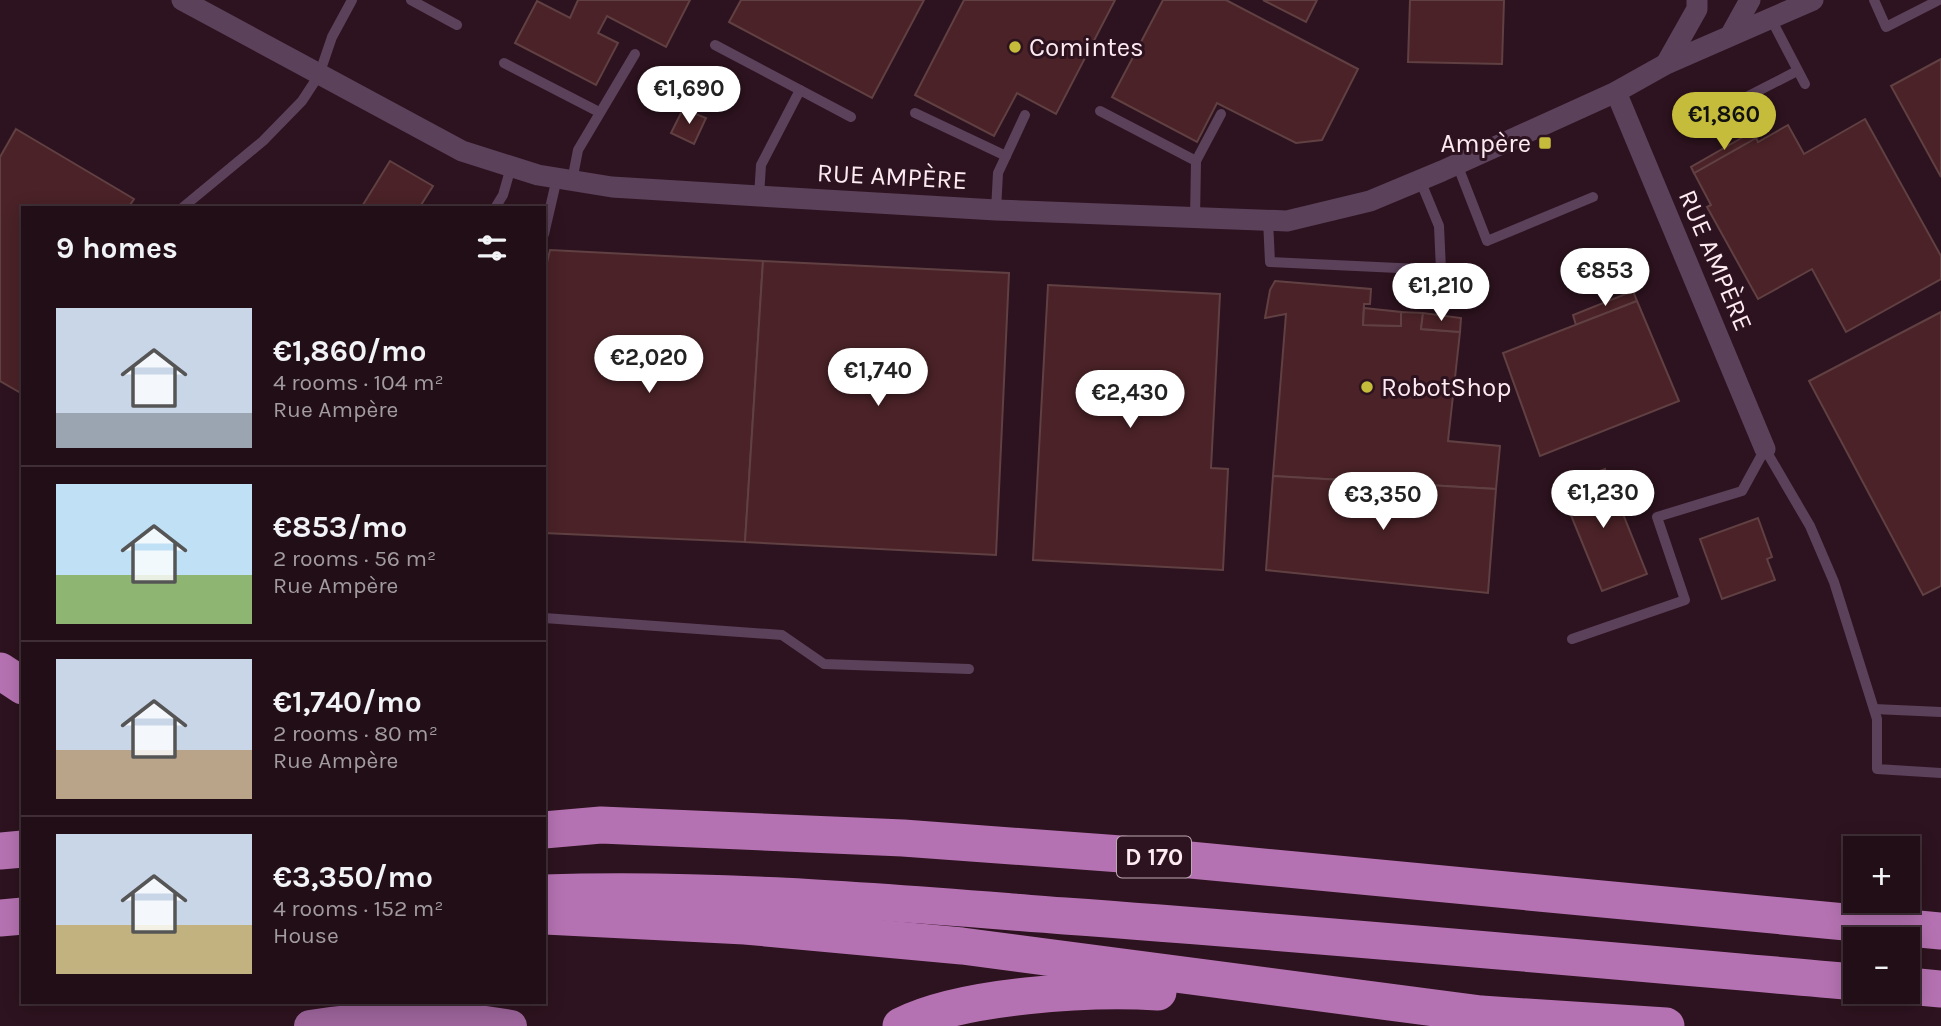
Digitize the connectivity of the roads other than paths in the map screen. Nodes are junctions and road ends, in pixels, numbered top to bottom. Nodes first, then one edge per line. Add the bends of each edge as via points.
1 (183, 0) edge
2 (352, 0) edge
3 (411, 0) edge
4 (1697, 0) edge
5 (1750, 0) edge
6 (1813, 0) edge
7 (1874, 0) edge
8 (1939, 0) edge
9 (1771, 19) junction
10 (457, 25) dead end
11 (1730, 36) junction
12 (715, 45) dead end
13 (635, 54) dead end
14 (504, 63) dead end
15 (1666, 64) junction
16 (1797, 71) junction
17 (319, 75) junction
18 (1805, 84) dead end
19 (800, 90) junction
20 (1616, 92) junction
21 (1729, 106) dead end
22 (1100, 111) dead end
23 (599, 112) junction
24 (915, 113) dead end
25 (1221, 114) dead end
26 (1026, 115) dead end
27 (851, 117) dead end
28 (1006, 156) junction
29 (1196, 161) junction
30 (1457, 164) junction
31 (511, 167) junction
32 (565, 180) junction
33 (1420, 180) junction
34 (759, 196) junction
35 (1593, 197) dead end
36 (184, 206) edge
37 (496, 206) edge
38 (996, 210) junction
39 (1195, 219) junction
40 (1268, 220) junction
41 (546, 229) edge
42 (1765, 449) junction
43 (546, 618) edge
44 (1572, 639) dead end
45 (970, 669) dead end
46 (0, 671) edge
47 (21, 685) edge
48 (1874, 709) junction
49 (1941, 712) edge
50 (1941, 773) edge
51 (546, 812) edge
52 (601, 825) junction
53 (546, 830) edge
54 (21, 849) edge
55 (0, 850) edge
56 (546, 893) edge
57 (1706, 907) junction
58 (1941, 912) edge
59 (21, 916) edge
60 (546, 916) edge
61 (0, 918) edge
62 (1941, 931) edge
63 (1843, 981) edge
64 (1920, 987) edge
65 (1941, 989) edge
66 (1338, 997) junction
67 (310, 1026) edge
68 (512, 1026) edge
69 (901, 1026) edge
70 (1666, 1026) edge

1 - 17 street, RUE AMPÈRE
2 - 17 lane
3 - 10 lane
4 - 15 street via 1697,9
5 - 11 street
6 - 9 street, RUE AMPÈRE
7 - 8 lane via 1886,27
9 - 11 street, RUE AMPÈRE
9 - 16 lane
11 - 15 street, RUE AMPÈRE
12 - 19 lane
13 - 23 lane
14 - 23 lane
15 - 20 street, RUE AMPÈRE
16 - 18 lane
16 - 21 lane
17 - 31 street, RUE AMPÈRE via 463,151
17 - 36 lane via 302,101 264,141
19 - 27 lane
19 - 34 lane via 761,165
20 - 30 street, RUE AMPÈRE
20 - 42 street, RUE AMPÈRE
22 - 29 lane
23 - 32 lane
24 - 28 lane
25 - 29 lane
26 - 28 lane
28 - 38 lane via 998,173
29 - 39 lane
30 - 33 street, RUE AMPÈRE
30 - 35 lane via 1487,241
31 - 32 street, RUE AMPÈRE
31 - 37 lane
32 - 34 street, RUE AMPÈRE
32 - 41 lane
33 - 40 street, RUE AMPÈRE via 1370,201
33 - 40 lane via 1439,226 1441,270 1270,262
34 - 38 street, RUE AMPÈRE
38 - 39 street, RUE AMPÈRE
39 - 40 street, RUE AMPÈRE
42 - 44 lane via 1742,491 1657,517 1685,600
42 - 48 lane via 1810,526 1834,582
43 - 45 lane via 782,635 824,664
46 - 47 highway
48 - 49 lane
48 - 50 lane via 1877,769
51 - 52 highway
52 - 53 highway, D 170
52 - 57 highway, D 170 via 903,838 1135,855
54 - 55 highway
56 - 63 highway via 680,893 887,903
57 - 58 highway via 1797,901
57 - 62 highway, D 170
59 - 61 highway
60 - 66 highway via 745,926 962,946
64 - 65 highway
66 - 69 highway via 1134,990 1044,995 985,1002 916,1018
66 - 70 highway via 1481,1014
67 - 68 main road via 415,1016

